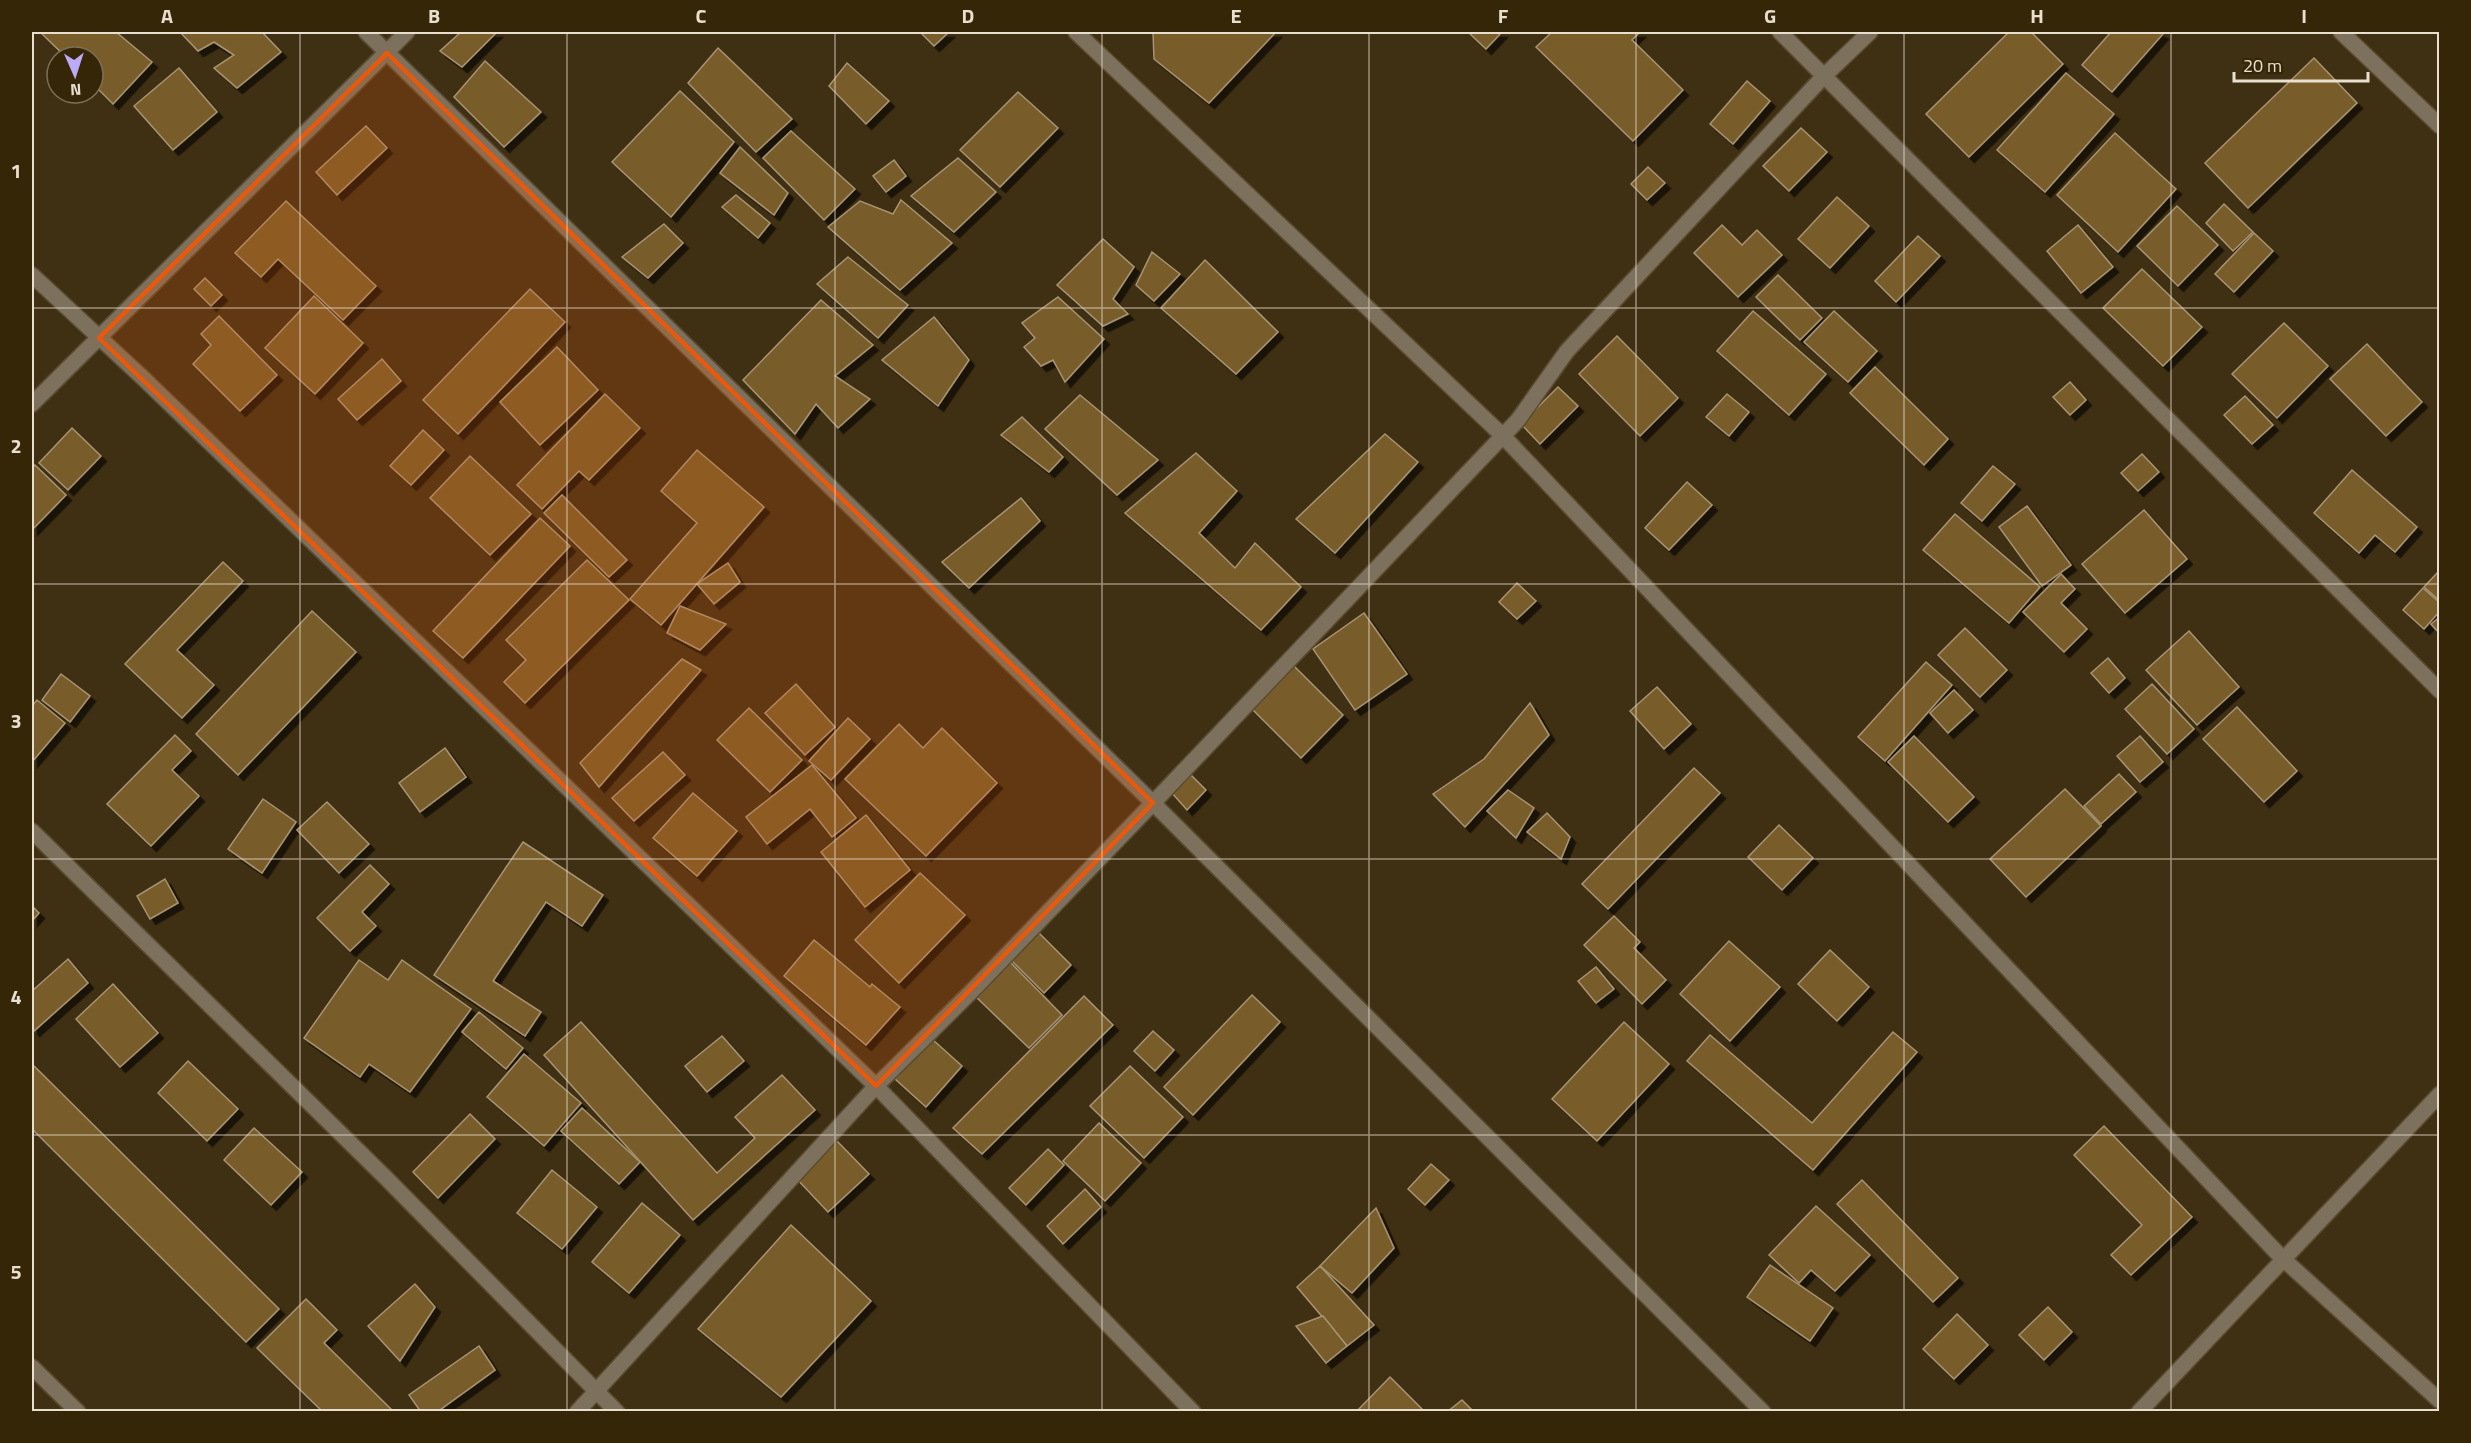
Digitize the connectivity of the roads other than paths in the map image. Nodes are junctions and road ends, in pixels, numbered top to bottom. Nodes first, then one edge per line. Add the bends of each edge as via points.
1 (366, 32) edge
2 (407, 32) edge
3 (1076, 32) edge
4 (1780, 32) edge
5 (1870, 32) edge
6 (2341, 32) edge
7 (387, 52) junction
8 (1824, 76) junction
9 (2439, 126) edge
10 (32, 275) edge
11 (99, 338) junction
12 (32, 404) edge
13 (1502, 435) junction
14 (2439, 691) edge
15 (1153, 803) junction
16 (32, 831) edge
17 (876, 1086) junction
18 (2439, 1094) edge
19 (2282, 1258) junction
20 (32, 1367) edge
21 (596, 1392) junction
22 (2439, 1401) edge
23 (78, 1412) edge
24 (577, 1412) edge
25 (617, 1412) edge
26 (1193, 1412) edge
27 (1763, 1412) edge
28 (2139, 1412) edge

1 - 7 street
2 - 7 street
3 - 13 street
4 - 8 street
5 - 8 street
6 - 9 street
7 - 11 street
7 - 15 street
8 - 13 street via 1567,351 1518,420
8 - 14 street
10 - 11 street
11 - 12 street
11 - 17 street
13 - 15 street
13 - 19 street
15 - 17 street
15 - 27 street
16 - 21 street via 386,1178
17 - 21 street
17 - 26 street
18 - 19 street
19 - 22 street
19 - 28 street
20 - 23 street
21 - 24 street
21 - 25 street

